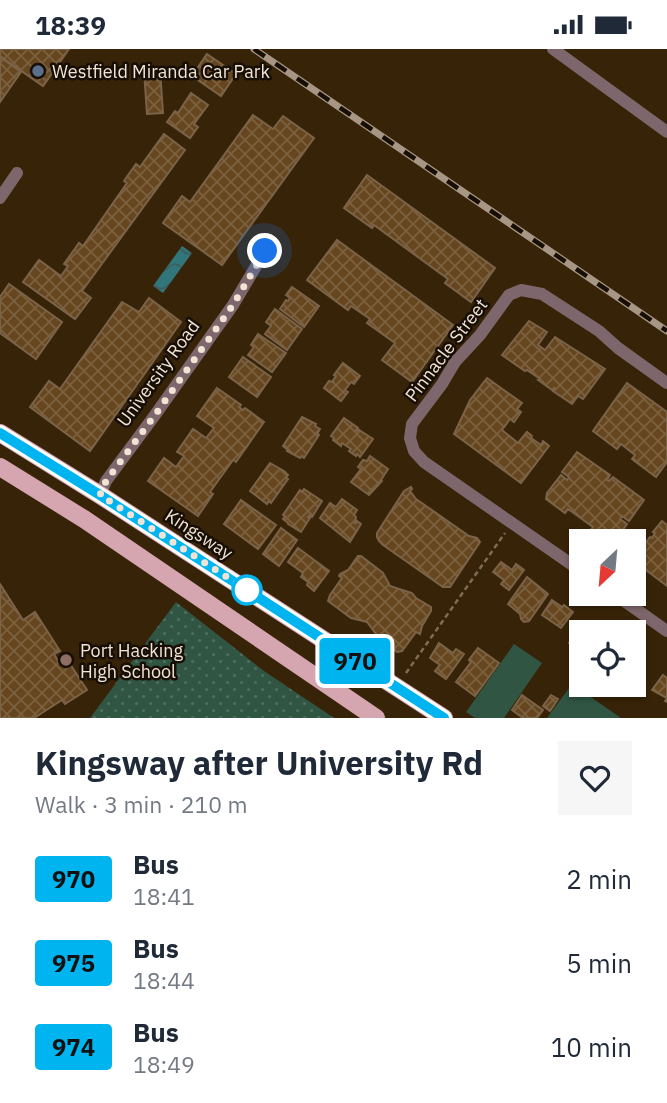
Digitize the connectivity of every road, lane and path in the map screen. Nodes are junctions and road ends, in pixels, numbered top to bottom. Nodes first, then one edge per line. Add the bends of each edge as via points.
1 (553, 49) edge
2 (667, 132) edge
3 (17, 173) dead end
4 (0, 198) edge
5 (265, 251) dead end
6 (667, 383) edge
7 (0, 433) edge
8 (0, 467) edge
9 (100, 495) junction
10 (84, 519) junction
11 (512, 523) junction
12 (569, 563) edge
13 (631, 606) edge
14 (667, 631) edge
15 (406, 673) dead end
16 (376, 718) edge
17 (444, 718) edge

1 - 2 street
3 - 4 street
5 - 9 street, University Road via 233,305
6 - 11 street, Pinnacle Street via 542,294 520,290 509,295 412,424 410,438 424,462
7 - 9 main road, Kingsway
8 - 10 main road
9 - 10 main road, University Road
9 - 17 main road, Kingsway
10 - 16 main road
11 - 12 street, Pinnacle Street
11 - 15 path
13 - 14 street

